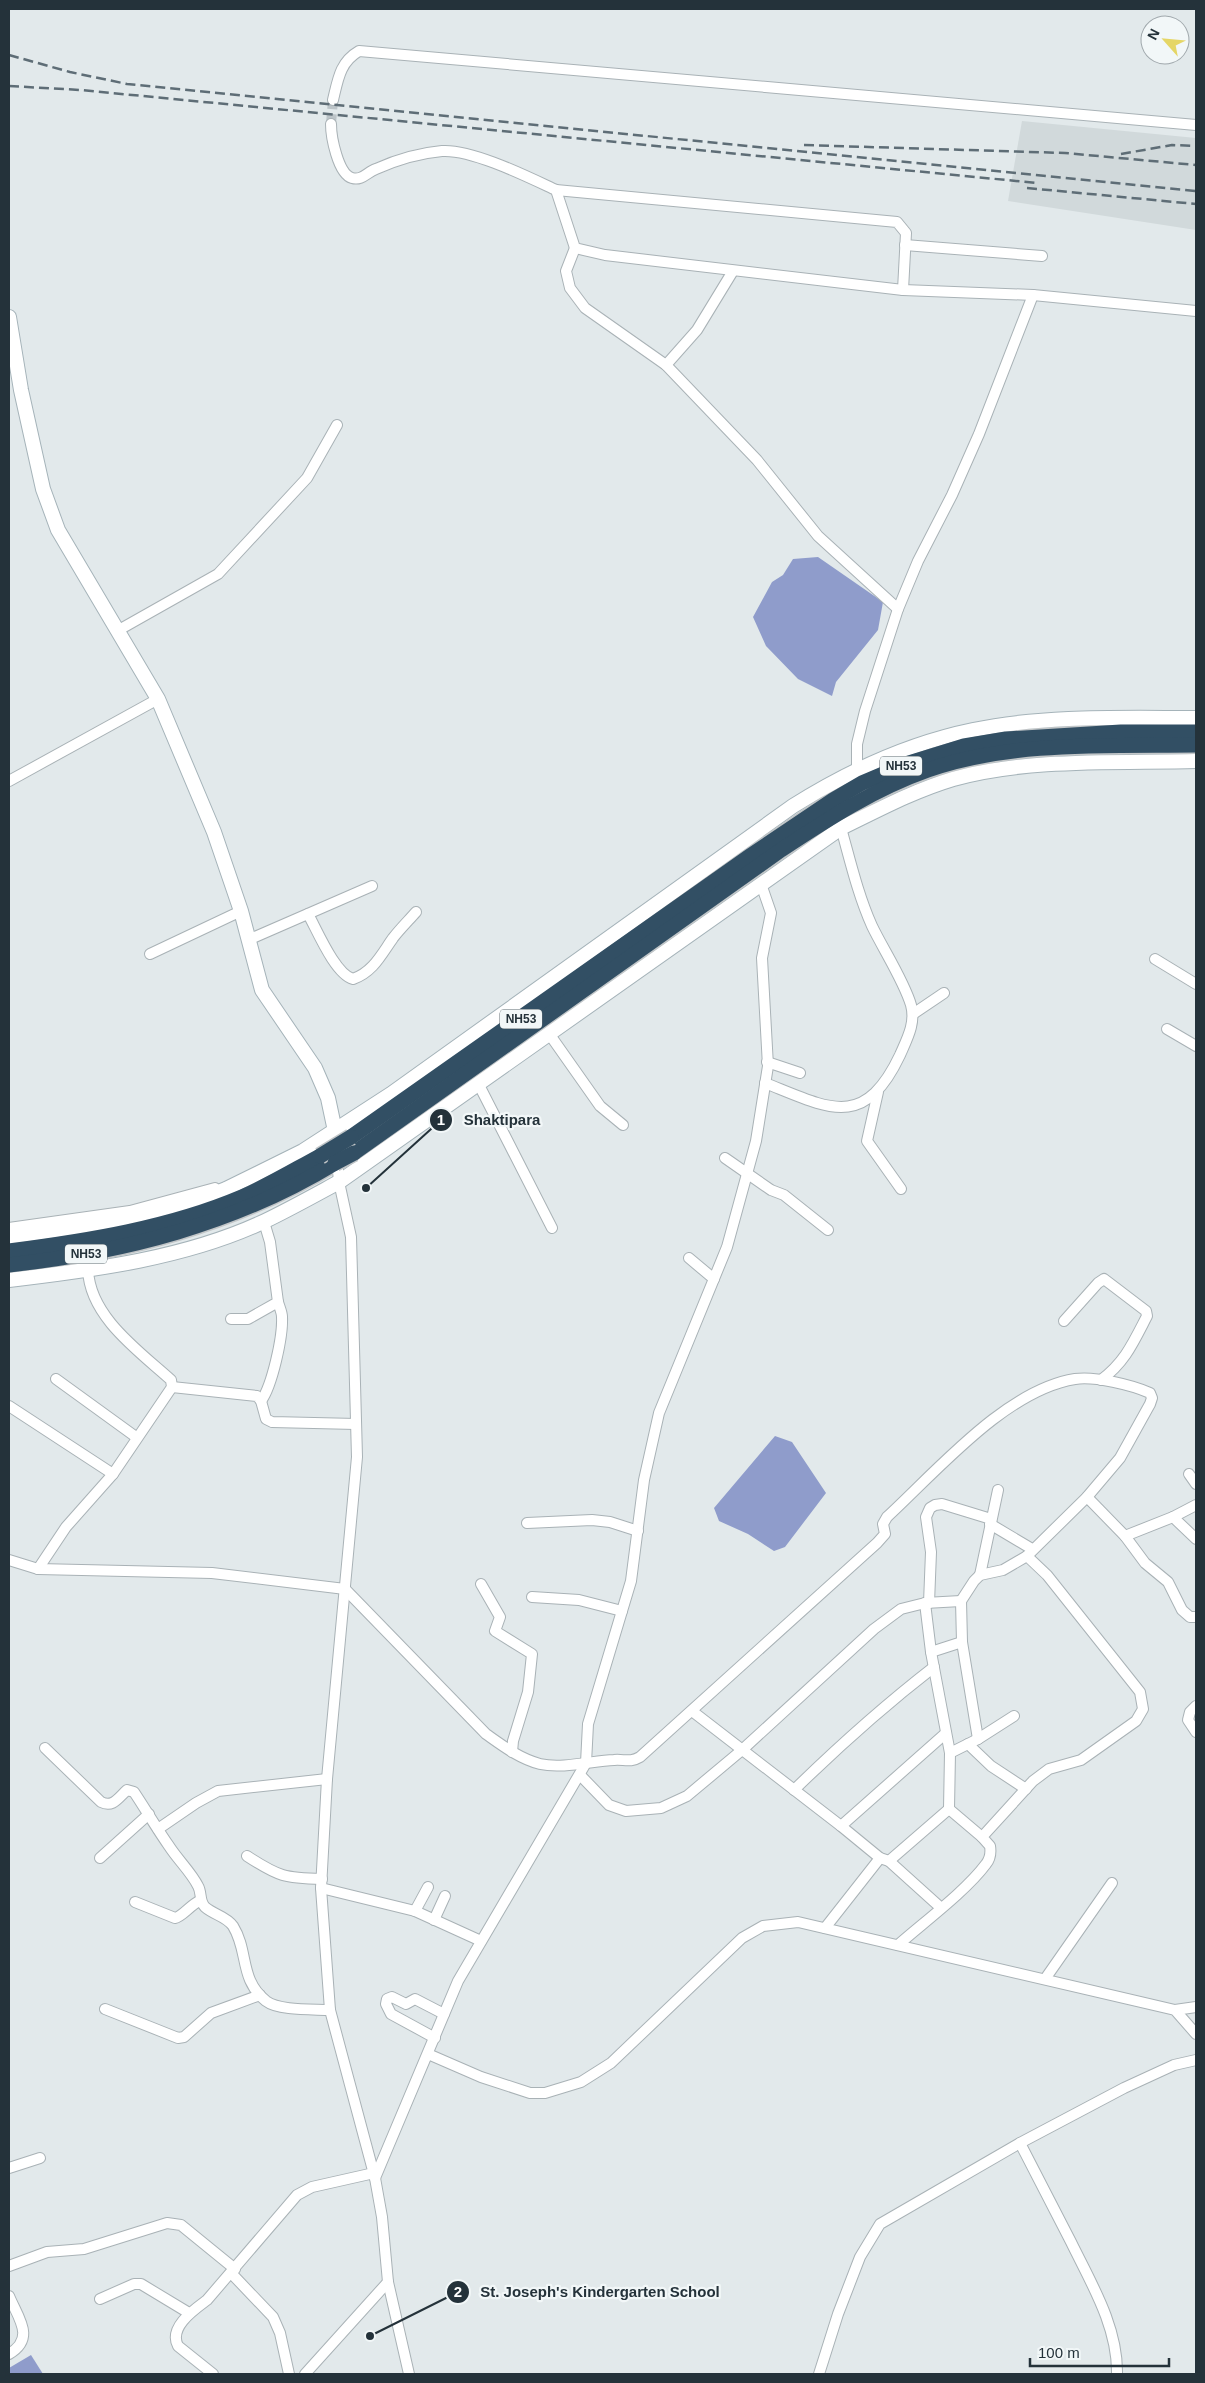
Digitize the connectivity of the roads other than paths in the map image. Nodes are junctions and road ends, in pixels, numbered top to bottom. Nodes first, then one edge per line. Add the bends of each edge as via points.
1 (333, 100) tunnel mouth
2 (331, 124) tunnel mouth
3 (1196, 125) edge
4 (556, 190) junction
5 (906, 245) junction
6 (575, 248) junction
7 (1042, 256) dead end
8 (733, 271) junction
9 (903, 290) junction
10 (1033, 295) junction
11 (1196, 311) edge
12 (9, 317) edge
13 (666, 365) junction
14 (337, 425) dead end
15 (898, 608) junction
16 (117, 631) junction
17 (158, 699) junction
18 (1196, 718) edge
19 (1196, 732) edge
20 (1196, 745) edge
21 (1196, 761) edge
22 (858, 770) junction
23 (9, 781) edge
24 (841, 828) junction
25 (761, 884) junction
26 (372, 886) dead end
27 (241, 911) junction
28 (416, 912) dead end
29 (308, 914) junction
30 (655, 932) junction
31 (248, 940) junction
32 (150, 954) dead end
33 (1155, 959) dead end
34 (1196, 984) edge
35 (944, 993) dead end
36 (913, 1014) junction
37 (1166, 1029) dead end
38 (550, 1035) junction
39 (1196, 1046) edge
40 (768, 1062) junction
41 (800, 1073) dead end
42 (765, 1083) junction
43 (479, 1085) junction
44 (878, 1092) junction
45 (623, 1124) dead end
46 (336, 1131) junction
47 (725, 1158) dead end
48 (747, 1175) junction
49 (339, 1182) junction
50 (226, 1189) junction
51 (901, 1189) dead end
52 (264, 1222) junction
53 (9, 1228) edge
54 (552, 1228) dead end
55 (160, 1230) junction
56 (828, 1230) dead end
57 (9, 1237) edge
58 (9, 1251) edge
59 (689, 1258) dead end
60 (9, 1265) edge
61 (88, 1270) junction
62 (714, 1279) junction
63 (9, 1280) edge
64 (278, 1302) junction
65 (230, 1319) dead end
66 (1064, 1321) dead end
67 (56, 1379) dead end
68 (1100, 1380) junction
69 (172, 1387) junction
70 (261, 1401) junction
71 (9, 1406) edge
72 (356, 1424) junction
73 (136, 1438) junction
74 (113, 1474) junction
75 (1189, 1474) dead end
76 (1196, 1484) edge
77 (998, 1490) dead end
78 (1087, 1497) junction
79 (1196, 1505) edge
80 (1173, 1517) junction
81 (991, 1522) junction
82 (527, 1523) dead end
83 (638, 1531) junction
84 (1125, 1536) junction
85 (1196, 1538) edge
86 (1029, 1552) junction
87 (9, 1560) edge
88 (38, 1569) junction
89 (980, 1576) junction
90 (480, 1584) dead end
91 (345, 1589) junction
92 (532, 1597) dead end
93 (962, 1602) junction
94 (927, 1603) junction
95 (622, 1611) junction
96 (1196, 1617) edge
97 (962, 1642) junction
98 (931, 1652) junction
99 (934, 1667) junction
100 (1196, 1706) edge
101 (692, 1711) junction
102 (1014, 1716) dead end
103 (1196, 1732) edge
104 (946, 1733) junction
105 (978, 1739) junction
106 (968, 1744) junction
107 (45, 1748) dead end
108 (742, 1750) junction
109 (512, 1752) junction
110 (950, 1753) junction
111 (586, 1763) junction
112 (580, 1775) junction
113 (327, 1779) junction
114 (1026, 1789) junction
115 (794, 1790) junction
116 (949, 1808) junction
117 (149, 1814) junction
118 (841, 1826) junction
119 (158, 1829) junction
120 (982, 1837) junction
121 (247, 1856) dead end
122 (100, 1858) dead end
123 (884, 1859) junction
124 (1112, 1883) dead end
125 (322, 1884) junction
126 (428, 1888) dead end
127 (445, 1896) dead end
128 (201, 1900) junction
129 (135, 1902) dead end
130 (940, 1907) junction
131 (415, 1911) junction
132 (434, 1920) junction
133 (825, 1928) junction
134 (481, 1941) junction
135 (898, 1944) junction
136 (1045, 1979) junction
137 (260, 1995) junction
138 (1196, 2007) edge
139 (105, 2009) dead end
140 (330, 2010) junction
141 (1175, 2010) junction
142 (444, 2014) junction
143 (1196, 2034) edge
144 (434, 2038) junction
145 (428, 2054) junction
146 (1196, 2060) edge
147 (1020, 2143) junction
148 (40, 2158) dead end
149 (9, 2168) edge
150 (375, 2176) junction
151 (9, 2266) edge
152 (233, 2271) junction
153 (388, 2282) junction
154 (9, 2296) edge
155 (100, 2299) dead end
156 (188, 2313) junction
157 (9, 2354) edge
158 (213, 2374) edge
159 (289, 2374) edge
160 (305, 2374) edge
161 (409, 2374) edge
162 (819, 2374) edge
163 (1117, 2374) edge

1 - 3 street via 348,57 359,51
2 - 4 street via 342,170 354,179 392,162 454,151
4 - 5 street via 897,222 906,234
4 - 6 street
5 - 7 street
5 - 9 street
6 - 8 street via 605,255
6 - 13 street via 566,271 576,297 585,308
8 - 9 street
8 - 13 street via 697,330
9 - 10 street
10 - 11 street
10 - 15 street via 979,434
12 - 16 main road via 43,489 58,530
13 - 15 street via 757,460 818,536
14 - 16 street via 307,478 218,574
15 - 22 street via 865,711 857,744
16 - 17 main road
17 - 23 street
17 - 27 main road via 214,832
18 - 22 main road via 1028,722 973,730 931,741
19 - 30 highway, NH53 via 1121,732 1006,739 964,746 909,763 862,783 833,800
20 - 30 highway, NH53 via 1013,752 928,770 836,813
21 - 24 main road via 1003,769 954,779 910,794
22 - 46 main road via 793,806
24 - 25 main road
24 - 36 street via 872,924
25 - 38 main road
25 - 40 street via 771,913 762,958
26 - 29 street
27 - 31 main road
27 - 32 street
28 - 29 street via 376,963 353,979 344,973 327,950
29 - 31 street
30 - 55 highway, NH53, bridge via 339,1145 242,1197
31 - 46 main road via 262,990 315,1068 328,1098
33 - 34 street
35 - 36 street
36 - 44 street via 907,1040 889,1078
37 - 39 street
38 - 43 main road
38 - 45 street via 600,1106
40 - 41 street
40 - 42 street
42 - 44 street via 824,1106 845,1107 861,1103
42 - 48 street
43 - 49 main road
43 - 54 street
44 - 51 street via 867,1141
46 - 49 street
46 - 50 main road
47 - 48 street
48 - 56 street via 784,1195
48 - 62 street via 727,1247
49 - 52 main road
49 - 72 street via 351,1237
50 - 53 street via 214,1188 130,1211
50 - 57 main road via 176,1209 140,1218
52 - 61 main road via 176,1252
52 - 64 street via 272,1250
55 - 58 highway, NH53
55 - 60 highway, NH53 via 87,1254
59 - 62 street
61 - 63 main road
61 - 69 street via 89,1285 103,1313 172,1380
62 - 83 street via 659,1413 644,1480
64 - 65 street via 248,1319
64 - 70 street via 282,1316 280,1334 268,1389
66 - 68 street via 1104,1279 1146,1311 1147,1316 1127,1355 1115,1370
67 - 73 street
68 - 78 street via 1148,1392 1151,1401 1120,1458
68 - 101 street via 1077,1379 1047,1387 1014,1404 981,1429 887,1517 877,1543 763,1643
69 - 70 street via 257,1396
69 - 73 street
70 - 72 street via 266,1419 272,1422
71 - 74 street
72 - 91 street via 357,1457
73 - 74 street
74 - 88 street via 66,1527
75 - 76 street
77 - 81 street
78 - 84 street
78 - 86 street
79 - 80 street
80 - 84 street
80 - 85 street
81 - 86 street
81 - 89 street
81 - 94 street via 942,1504 927,1512 932,1573
82 - 83 street via 592,1520
83 - 95 street via 631,1581
84 - 96 street via 1145,1563 1168,1582 1182,1610 1190,1617
86 - 89 street via 1004,1570
86 - 114 street via 1140,1692 1143,1709 1136,1720 1081,1760 1049,1769
87 - 88 street
88 - 91 street via 212,1573
89 - 93 street
90 - 109 street via 500,1617 495,1632 532,1654 528,1692
91 - 109 street via 486,1734
91 - 113 street
92 - 95 street via 579,1600
93 - 94 street
93 - 97 street
94 - 98 street
94 - 108 street via 901,1609 874,1629
95 - 111 street via 588,1724
97 - 98 street
97 - 105 street
98 - 99 street
99 - 104 street
99 - 115 street via 859,1728
100 - 103 street via 1188,1720
101 - 108 street
101 - 111 street via 634,1760
102 - 105 street
104 - 110 street
104 - 118 street
105 - 106 street
106 - 110 street
106 - 114 street via 991,1766
107 - 117 street via 101,1802 111,1805 129,1789
108 - 112 street via 687,1796 661,1808 626,1811 609,1804
108 - 115 street
109 - 111 street via 541,1764
110 - 116 street
111 - 112 street
112 - 134 street
113 - 119 street via 218,1791
113 - 125 street
114 - 120 street
115 - 118 street
116 - 120 street
116 - 123 street
117 - 119 street
117 - 122 street
118 - 123 street
119 - 128 street via 199,1887
120 - 130 street via 990,1846 987,1863
121 - 125 street via 288,1878
123 - 130 street
123 - 133 street
124 - 136 street
125 - 131 street
125 - 140 street
126 - 131 street
127 - 132 street
128 - 129 street via 174,1918
128 - 137 street via 204,1907 223,1916 232,1925 241,1942 248,1976
130 - 135 street
131 - 132 street
132 - 134 street
133 - 135 street
133 - 145 street via 798,1922 762,1926 742,1938 611,2063 581,2082 557,2090 545,2093 515,2090
134 - 142 street
135 - 136 street
136 - 141 street
137 - 139 street via 211,2013 184,2037 178,2038
137 - 140 street via 279,2005
138 - 141 street
140 - 150 street
141 - 143 street
142 - 144 street
142 - 144 street via 415,1999 406,2004 392,1997 387,1999 391,2014
144 - 145 street
145 - 150 street
146 - 147 street via 1174,2065 1124,2088
147 - 162 street via 880,2224 860,2257
147 - 163 street via 1096,2292 1112,2331
148 - 149 street
150 - 152 street via 312,2187 297,2195
150 - 153 street
151 - 152 street via 47,2252 84,2249 167,2222 181,2226
152 - 156 street via 207,2300
152 - 159 street via 278,2326
153 - 160 street
153 - 161 street
154 - 157 street via 24,2332 21,2345
155 - 156 street via 141,2284
156 - 158 street via 176,2336 178,2346

